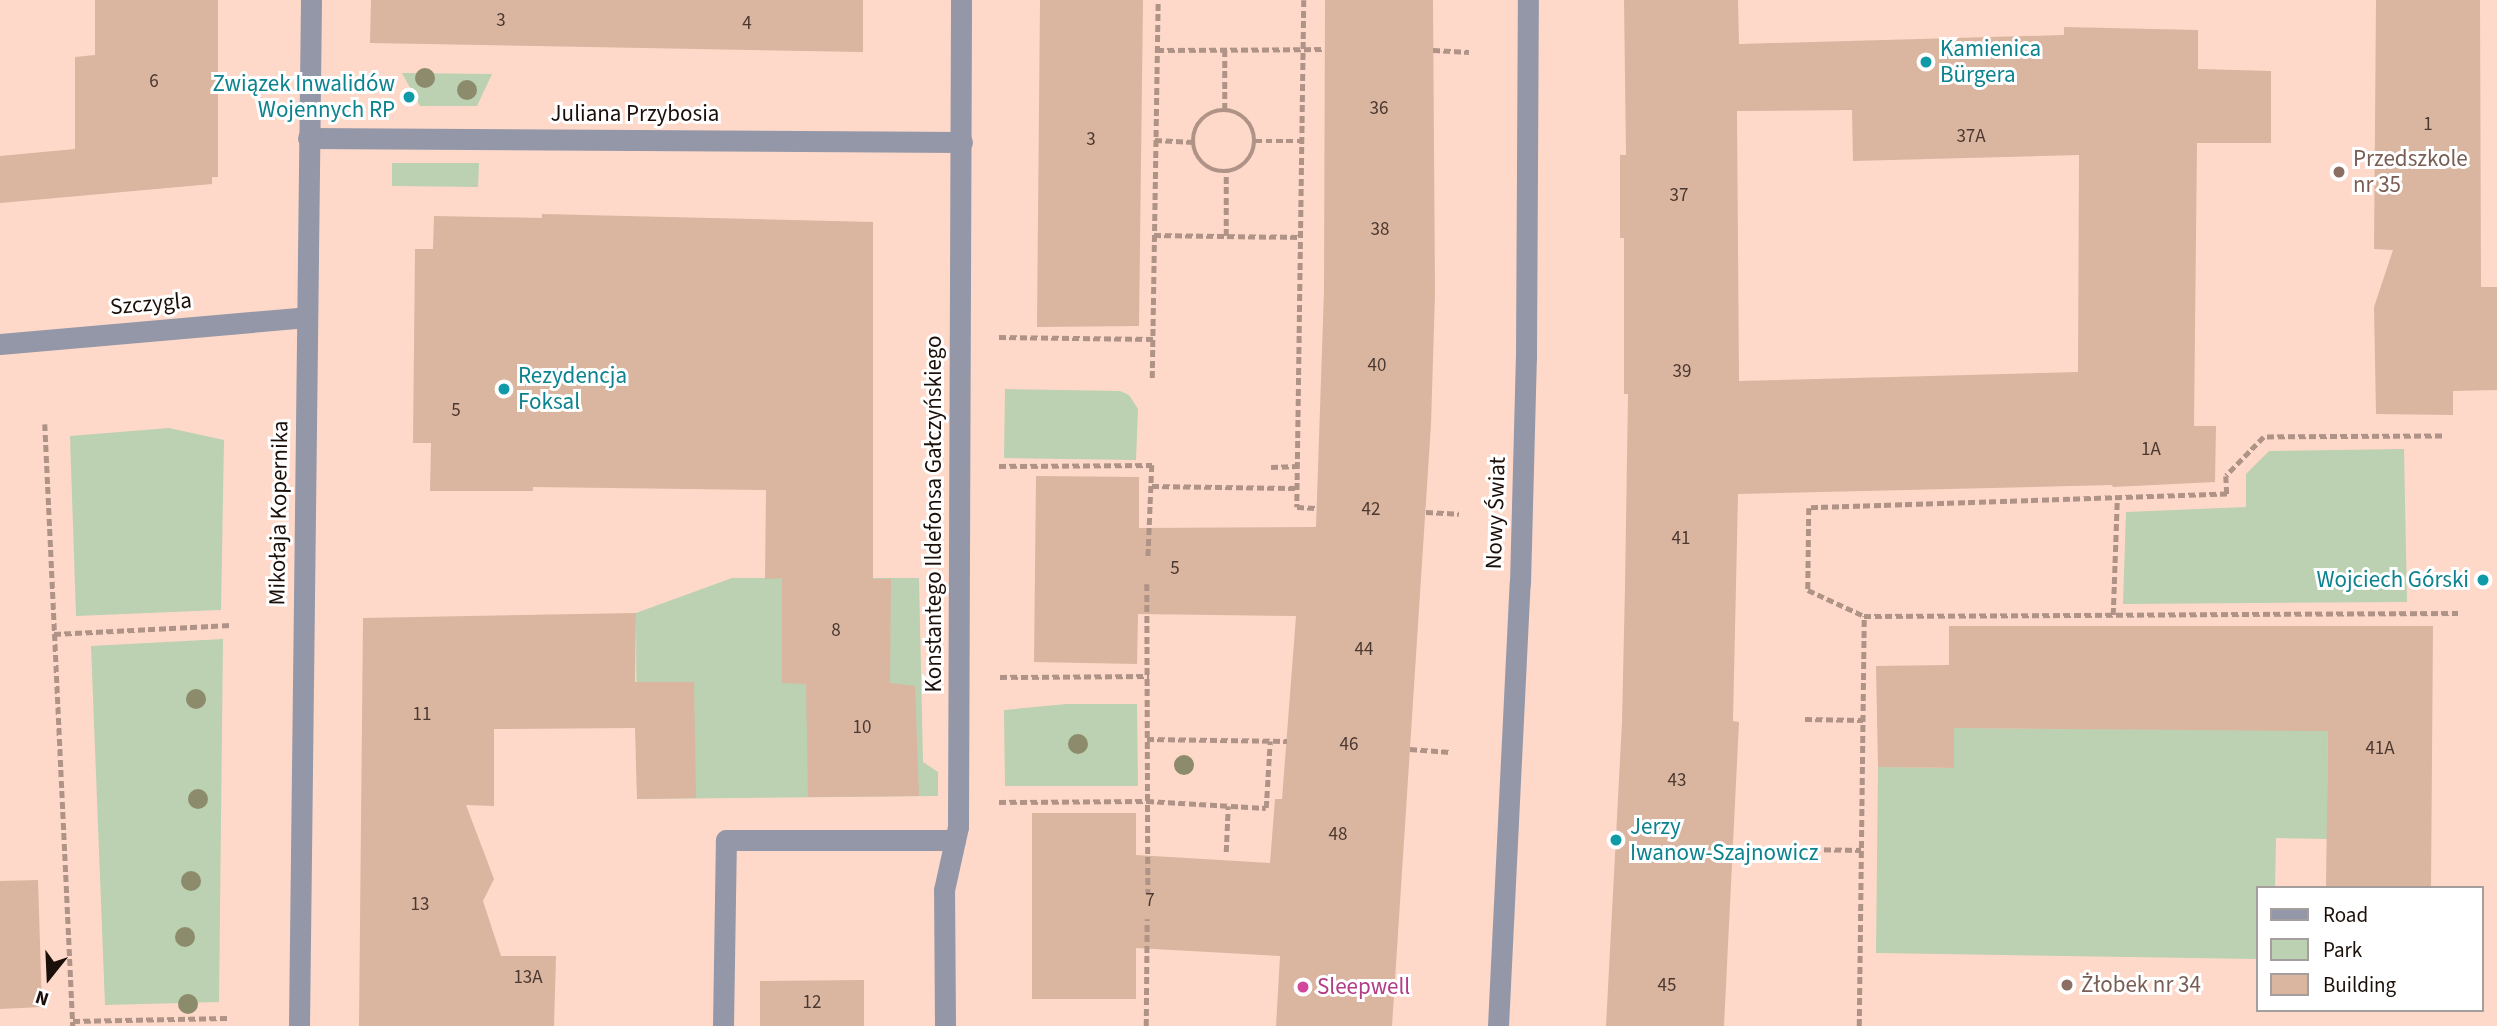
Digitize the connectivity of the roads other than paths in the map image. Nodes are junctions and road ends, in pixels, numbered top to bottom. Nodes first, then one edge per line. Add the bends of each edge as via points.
1 (311, 0) edge
2 (961, 0) edge
3 (1528, 0) edge
4 (309, 138) junction
5 (962, 142) junction
6 (307, 317) junction
7 (0, 344) edge
8 (955, 840) junction
9 (299, 1026) edge
10 (723, 1026) edge
11 (945, 1026) edge
12 (1498, 1026) edge

1 - 4 street, Mikołaja Kopernika
2 - 5 street, Konstantego Ildefonsa Gałczyńskiego
3 - 12 street, Nowy Świat via 1520,583
4 - 5 street, Juliana Przybosia
4 - 6 street, Mikołaja Kopernika
5 - 8 street, Konstantego Ildefonsa Gałczyńskiego
6 - 7 street, Szczygla
6 - 9 street, Mikołaja Kopernika
8 - 10 street via 726,840
8 - 11 street, Konstantego Ildefonsa Gałczyńskiego via 944,890

